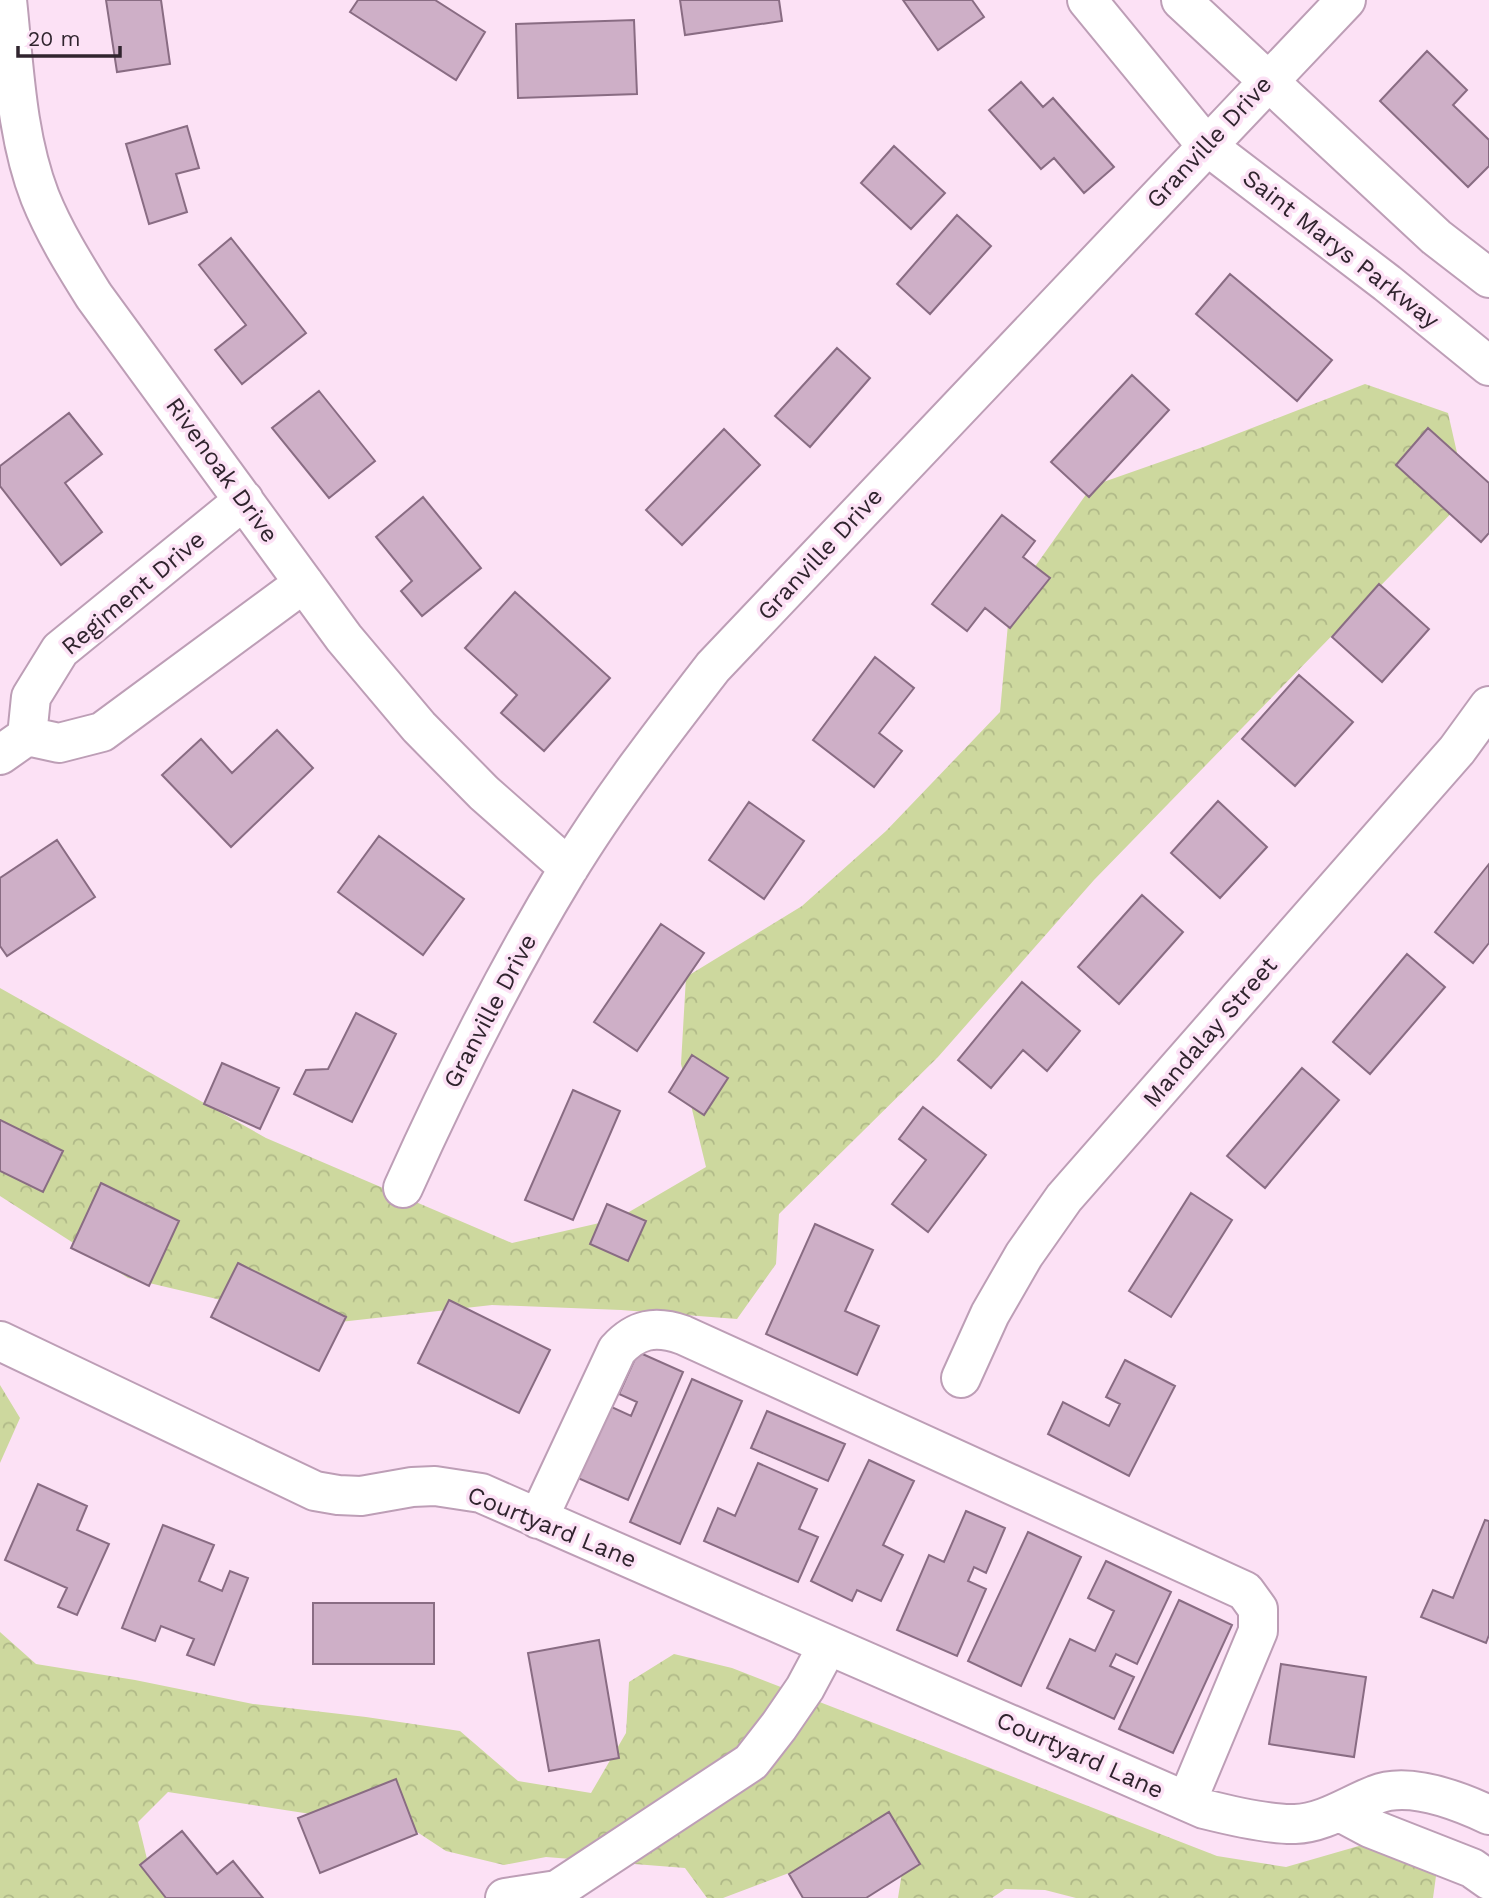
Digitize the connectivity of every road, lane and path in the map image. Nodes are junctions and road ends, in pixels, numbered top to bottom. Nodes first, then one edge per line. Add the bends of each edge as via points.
1 (7, 0) edge
2 (1087, 0) edge
3 (1181, 0) edge
4 (1346, 0) edge
5 (1268, 80) junction
6 (1206, 145) junction
7 (1489, 278) edge
8 (1489, 366) edge
9 (244, 500) junction
10 (304, 583) junction
11 (1489, 706) edge
12 (14, 746) edge
13 (569, 868) junction
14 (404, 1188) dead end
15 (0, 1341) edge
16 (961, 1378) dead end
17 (538, 1518) junction
18 (828, 1645) junction
19 (1187, 1801) junction
20 (1340, 1812) junction
21 (1489, 1815) edge
22 (1489, 1880) edge
23 (505, 1898) edge

1 - 9 street, Rivenoak Drive via 26,151 58,238 94,296
2 - 6 street, Saint Marys Parkway
3 - 5 street
4 - 5 street, Granville Drive
5 - 6 street, Granville Drive
5 - 7 street via 1436,237
6 - 8 street, Saint Marys Parkway
6 - 13 street, Granville Drive via 713,667 643,758
9 - 10 street, Rivenoak Drive
9 - 12 street, Regiment Drive via 60,650 31,698
10 - 12 street, Regiment Drive via 102,732 59,743
10 - 13 street, Rivenoak Drive via 419,727 484,793
11 - 16 street, Mandalay Street via 1457,750 1065,1198 1017,1266
13 - 14 street, Granville Drive via 447,1089
15 - 17 street, Courtyard Lane via 315,1491 361,1496 412,1487 458,1488
17 - 18 street, Courtyard Lane
17 - 19 street via 617,1350 628,1337 643,1332 665,1329 683,1335 1245,1591 1258,1609 1258,1631
18 - 19 street, Courtyard Lane
18 - 23 street via 805,1688 751,1762 557,1890
19 - 20 street, Courtyard Lane via 1226,1815 1295,1824
20 - 21 street, Courtyard Lane via 1378,1793 1401,1791 1459,1801
20 - 22 street via 1472,1868

